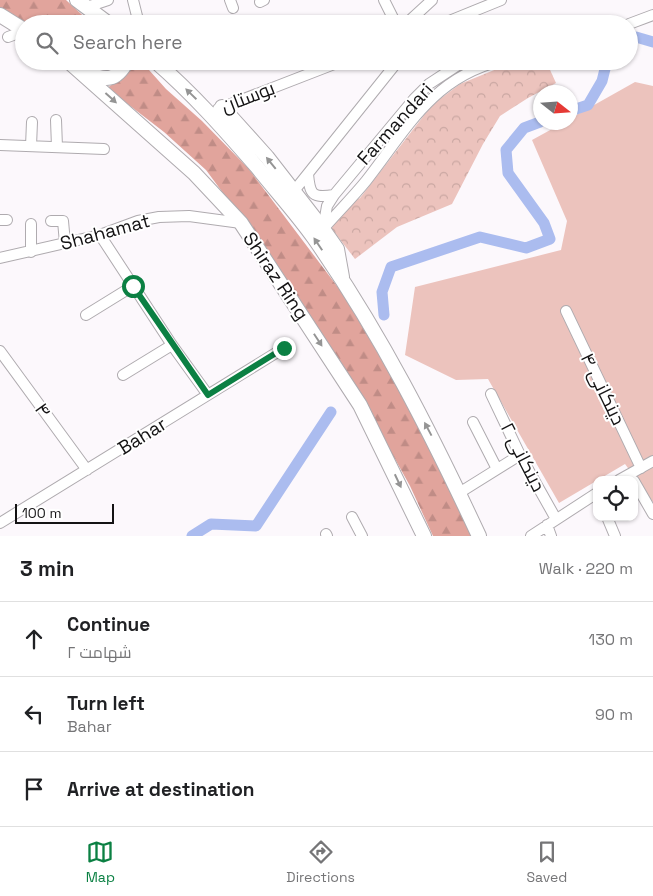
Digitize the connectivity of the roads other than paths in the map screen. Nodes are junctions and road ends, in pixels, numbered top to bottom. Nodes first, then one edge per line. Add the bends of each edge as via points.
1 (108, 0) edge
2 (132, 0) edge
3 (384, 0) edge
4 (432, 0) edge
5 (501, 0) edge
6 (81, 2) edge
7 (0, 15) edge
8 (98, 15) edge
9 (136, 15) edge
10 (392, 15) edge
11 (416, 15) edge
12 (464, 15) edge
13 (653, 15) edge
14 (638, 21) edge
15 (15, 25) edge
16 (15, 34) edge
17 (3, 38) edge
18 (78, 70) edge
19 (83, 70) edge
20 (122, 70) edge
21 (166, 70) edge
22 (319, 70) edge
23 (391, 70) edge
24 (450, 70) edge
25 (473, 70) edge
26 (216, 110) junction
27 (56, 120) dead end
28 (32, 122) dead end
29 (0, 145) edge
30 (31, 146) junction
31 (57, 147) junction
32 (104, 149) dead end
33 (308, 174) junction
34 (298, 196) junction
35 (334, 196) junction
36 (51, 221) dead end
37 (241, 223) junction
38 (31, 224) dead end
39 (323, 229) junction
40 (100, 235) junction
41 (65, 243) junction
42 (31, 252) junction
43 (0, 258) edge
44 (343, 282) junction
45 (133, 286) junction
46 (566, 311) dead end
47 (86, 315) dead end
48 (172, 345) junction
49 (284, 348) dead end
50 (0, 351) edge
51 (124, 375) dead end
52 (491, 394) dead end
53 (208, 395) junction
54 (473, 422) dead end
55 (520, 455) junction
56 (653, 461) edge
57 (641, 468) junction
58 (497, 469) junction
59 (87, 470) junction
60 (635, 476) edge
61 (638, 487) edge
62 (459, 493) junction
63 (593, 495) edge
64 (653, 514) edge
65 (352, 517) dead end
66 (609, 521) edge
67 (551, 522) junction
68 (0, 523) edge
69 (362, 536) edge
70 (424, 536) edge
71 (479, 536) edge
72 (530, 536) edge
73 (551, 536) edge
74 (615, 536) edge

1 - 6 street
2 - 9 street
3 - 10 street
4 - 11 street
5 - 12 street
6 - 8 highway
7 - 15 highway
13 - 14 street
16 - 17 street
18 -> 37 highway, Shiraz Ring via 194,173
19 - 20 highway via 99,78 116,76
26 -> 21 highway
22 - 26 street, بوستان
23 - 33 street
24 - 35 street, Farmandari via 414,99
25 - 39 street via 449,83 422,108 364,183
34 -> 26 highway via 267,157
44 -> 26 highway via 313,237
27 - 31 street
28 - 30 street
29 - 30 street
30 - 31 street
31 - 32 street
33 - 34 street
33 - 35 street via 309,189 313,194
34 - 35 street via 310,204 317,204
34 - 39 highway
35 - 39 street, Farmandari via 328,206
36 - 41 street via 63,221
37 - 40 street, Shahamat via 189,216 159,217
37 -> 70 highway, Shiraz Ring via 360,405
38 - 42 street
39 - 44 highway via 337,250
40 - 41 street, Shahamat
40 - 45 street
41 - 42 street, Shahamat
42 - 43 street, Shahamat
62 -> 44 highway via 399,373
45 - 47 street
45 - 48 street
46 - 57 street, ۴ دینکانی
48 - 51 street
48 - 53 street
49 - 53 street, Bahar
50 - 59 street, ۴
52 - 55 street, ۲ دینکانی
53 - 59 street, Bahar
54 - 58 street
55 - 58 street
55 - 67 street, ۲ دینکانی
56 - 57 street
57 - 60 street
58 - 62 street
59 - 68 street, Bahar
61 - 64 street
62 - 71 highway
63 - 67 street
65 - 69 street
66 - 74 street
67 - 72 street
67 - 73 street, ۲ دینکانی

